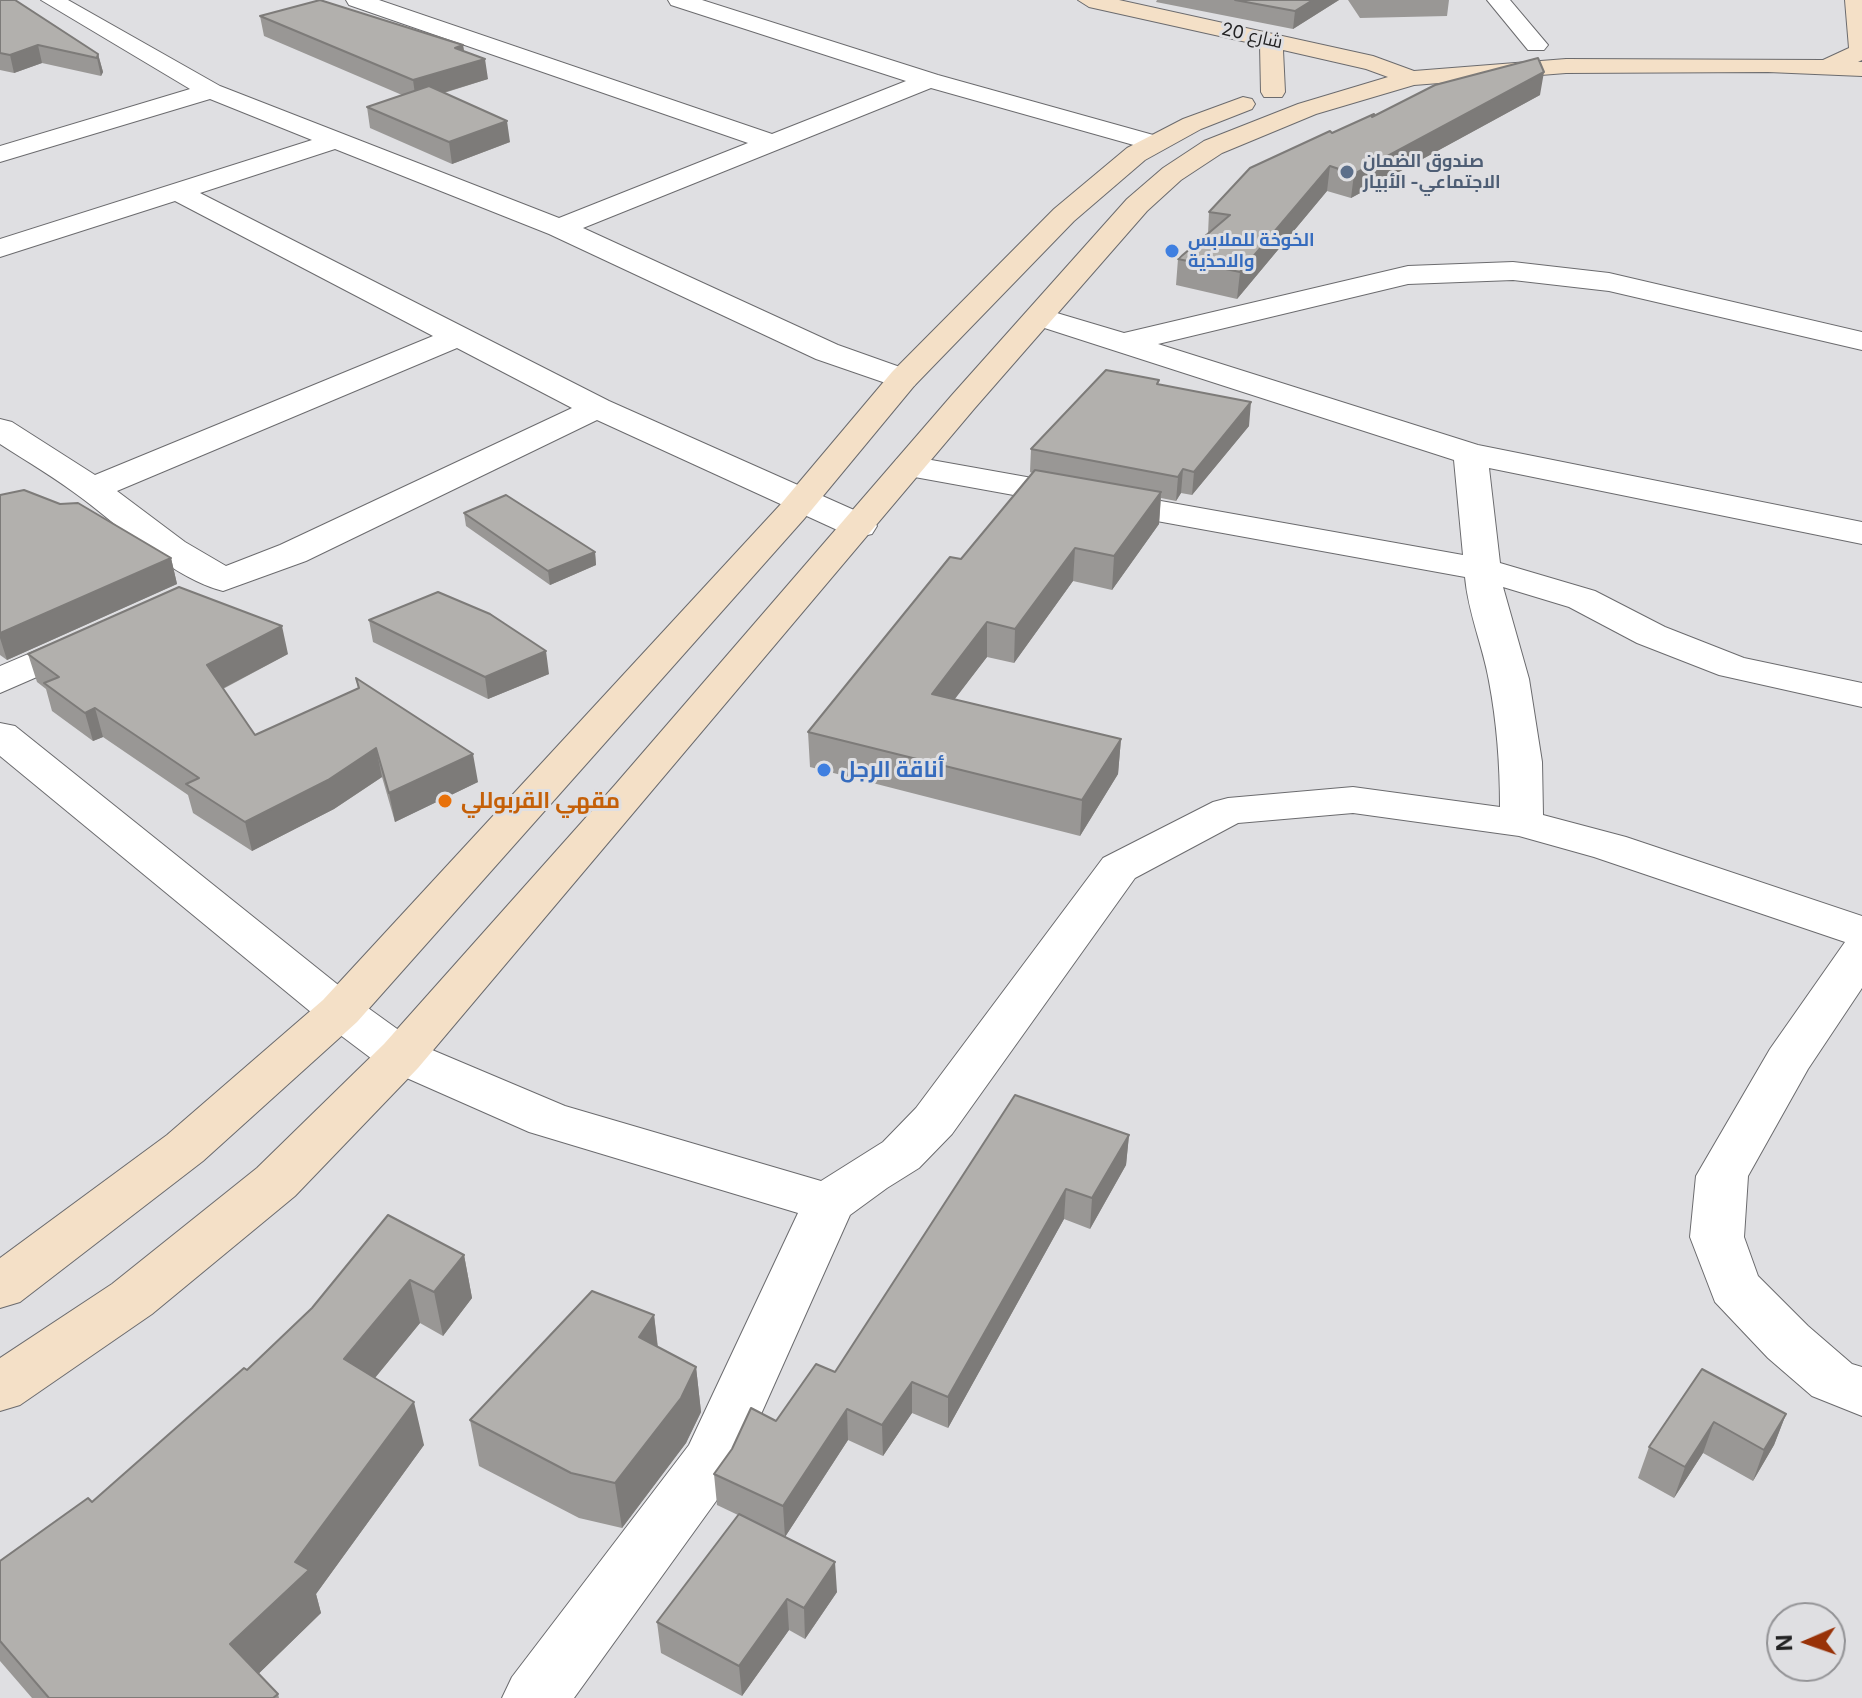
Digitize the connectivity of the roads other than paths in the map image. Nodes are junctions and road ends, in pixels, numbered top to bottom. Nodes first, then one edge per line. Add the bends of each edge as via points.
1 (52, 0) edge
2 (357, 0) edge
3 (433, 0) edge
4 (679, 0) edge
5 (1089, 0) edge
6 (1498, 0) edge
7 (1856, 0) edge
8 (759, 5) dead end
9 (394, 13) junction
10 (729, 14) junction
11 (1271, 40) junction
12 (1536, 45) junction
13 (1862, 51) edge
14 (1373, 63) junction
15 (1845, 68) edge
16 (1412, 78) junction
17 (929, 80) junction
18 (211, 91) junction
19 (1273, 92) junction
20 (12, 128) dead end
21 (334, 141) junction
22 (37, 142) junction
23 (773, 143) junction
24 (1155, 143) junction
25 (0, 154) edge
26 (178, 192) junction
27 (559, 228) junction
28 (0, 248) edge
29 (1040, 317) junction
30 (459, 336) junction
31 (1862, 341) edge
32 (1124, 343) junction
33 (903, 379) junction
34 (597, 408) junction
35 (0, 429) edge
36 (1470, 454) junction
37 (909, 466) junction
38 (92, 489) junction
39 (803, 500) junction
40 (859, 526) junction
41 (1862, 533) edge
42 (1482, 569) junction
43 (223, 580) junction
44 (181, 599) edge
45 (111, 631) edge
46 (0, 681) edge
47 (1862, 695) edge
48 (0, 735) edge
49 (1522, 823) junction
50 (1862, 932) edge
51 (1862, 953) edge
52 (340, 1011) junction
53 (401, 1056) junction
54 (829, 1203) junction
55 (0, 1287) edge
56 (0, 1388) edge
57 (1862, 1392) edge
58 (535, 1698) edge

1 - 18 street
2 - 9 street
3 - 9 street
4 - 10 street
5 - 11 street, شارع 20
6 - 12 street
7 - 13 street
8 - 10 street
9 - 23 street
10 - 17 street
11 - 14 street, شارع 20
11 - 19 street
12 - 13 street
12 - 14 street
13 - 15 street
14 - 16 street, شارع 20
14 - 19 street
15 - 16 street via 1566,66
16 - 29 street via 1307,109 1213,147 1137,205
17 - 23 street
17 - 24 street
18 - 21 street
18 - 22 street
19 - 24 street
20 - 22 street
21 - 26 street
21 - 27 street
22 - 25 street
23 - 27 street
24 - 33 street via 1064,215
26 - 28 street
26 - 30 street
27 - 33 street via 827,352
29 - 32 street
29 - 37 street
30 - 34 street
30 - 38 street
31 - 32 street via 1609,282 1513,271 1408,275
32 - 36 street
33 - 39 street
34 - 39 street
34 - 43 street via 293,553
35 - 38 street
36 - 41 street
36 - 42 street
37 - 40 street
37 - 42 street
38 - 43 street via 172,550
39 - 40 street
39 - 52 street
40 - 53 street
42 - 47 street via 1582,599 1651,635 1733,667
42 - 49 street via 1509,679 1521,762
43 - 44 street
45 - 46 street
48 - 52 street
49 - 50 street via 1610,847
49 - 54 street via 1353,800 1228,811 1119,868 934,1121 901,1155
51 - 57 street via 1787,1061 1722,1176 1717,1237 1735,1287 1832,1380
52 - 53 street
52 - 55 street via 185,1148
53 - 54 street via 547,1119
53 - 56 street via 276,1182 132,1299
54 - 58 street via 711,1461

